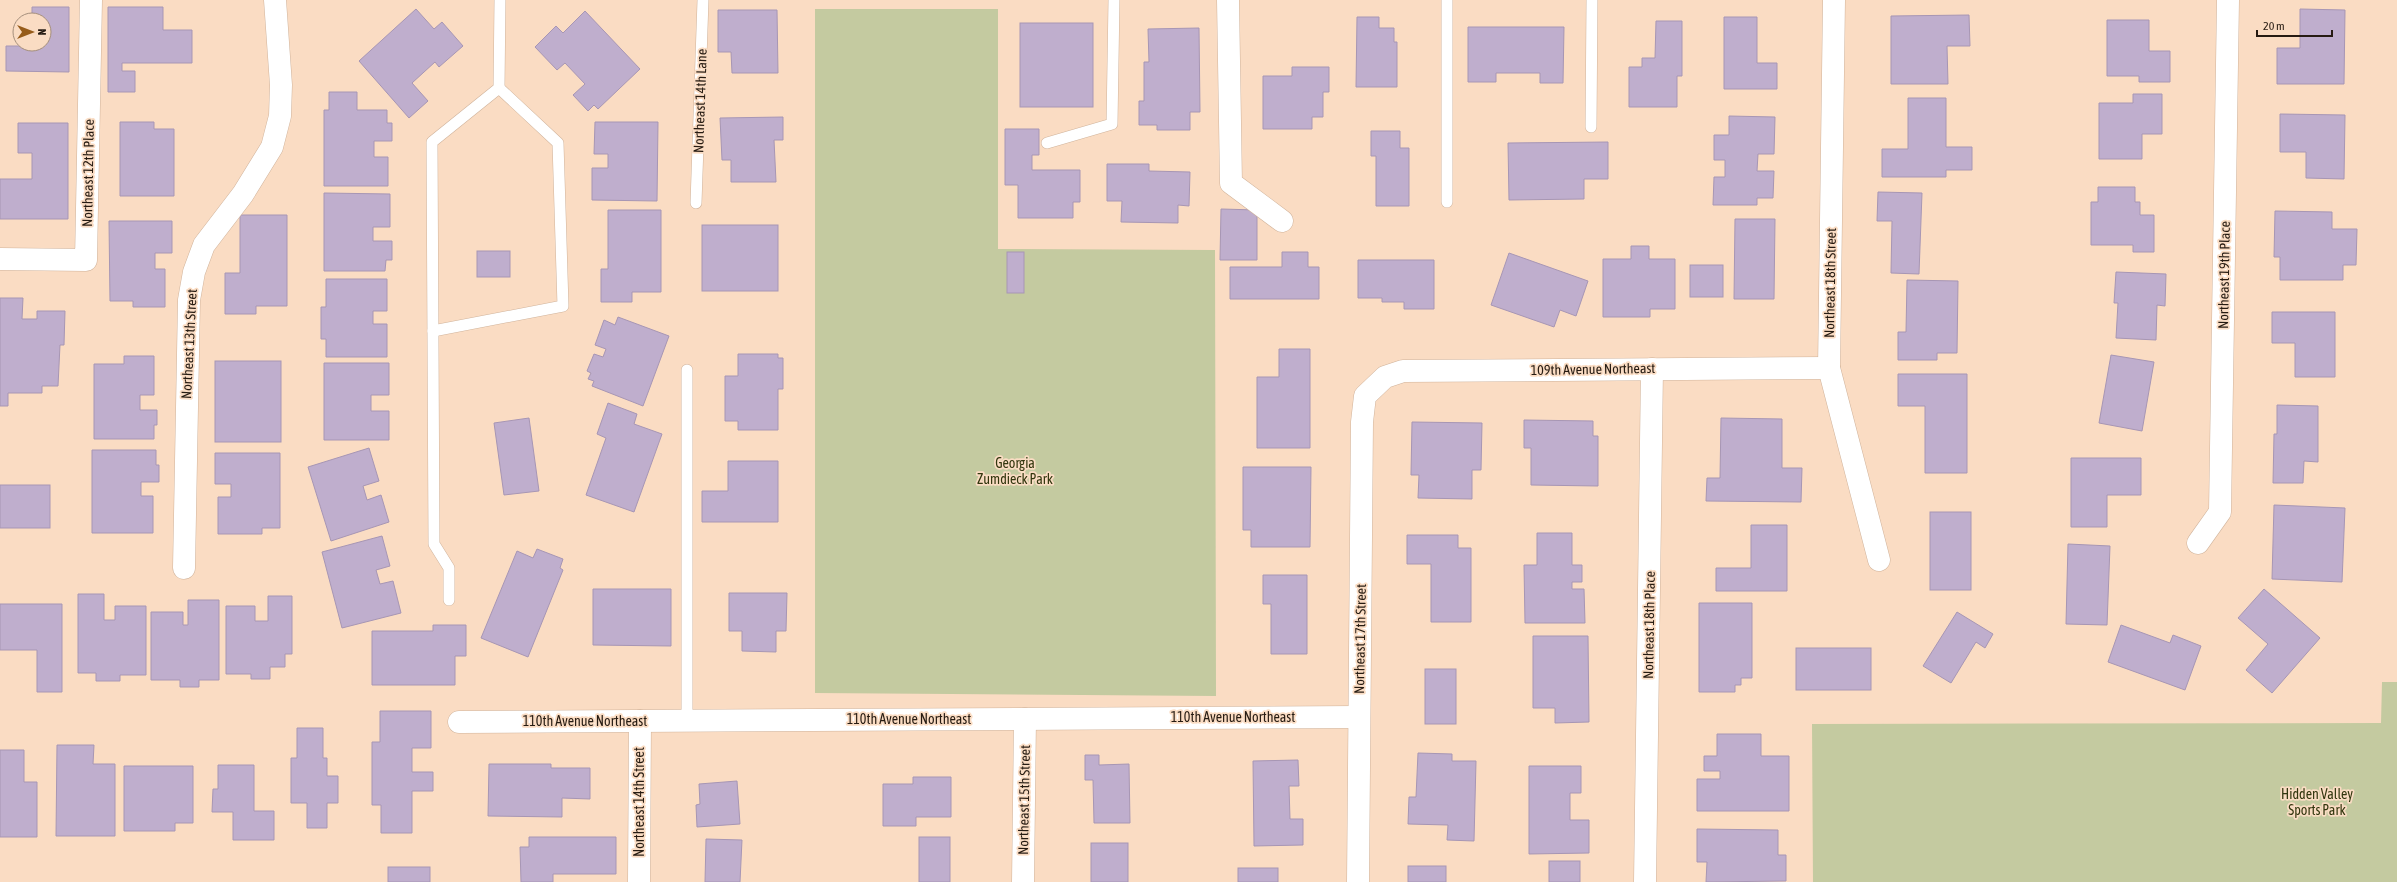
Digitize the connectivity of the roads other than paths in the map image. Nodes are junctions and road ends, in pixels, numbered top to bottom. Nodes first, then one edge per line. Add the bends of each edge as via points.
1 (91, 0) edge
2 (275, 0) edge
3 (500, 0) edge
4 (704, 0) edge
5 (1114, 0) edge
6 (1228, 0) edge
7 (1446, 0) edge
8 (1592, 0) edge
9 (1834, 0) edge
10 (2228, 0) edge
11 (499, 88) junction
12 (1591, 127) dead end
13 (1047, 143) dead end
14 (1446, 202) dead end
15 (696, 203) dead end
16 (1282, 221) dead end
17 (0, 259) edge
18 (433, 331) junction
19 (1829, 368) junction
20 (1652, 369) junction
21 (687, 370) dead end
22 (1365, 396) joint
23 (2198, 543) dead end
24 (1879, 560) dead end
25 (184, 568) dead end
26 (449, 600) dead end
27 (1359, 717) junction
28 (1025, 719) junction
29 (640, 721) junction
30 (687, 721) junction
31 (459, 722) dead end
32 (639, 882) edge
33 (1023, 882) edge
34 (1358, 882) edge
35 (1646, 882) edge

1 - 17 street, Northeast 12th Place via 86,260
2 - 25 street, Northeast 13th Street via 281,85 280,116 272,147 243,194 204,245 194,272 189,300
3 - 11 lane
4 - 15 lane, Northeast 14th Lane
5 - 13 lane via 1112,124
6 - 16 street via 1231,183
7 - 14 lane
8 - 12 lane
9 - 19 street, Northeast 18th Street
10 - 23 street, Northeast 19th Place via 2220,512
11 - 18 lane via 432,142
11 - 18 lane via 558,143 563,306
18 - 26 lane via 434,544 449,568
19 - 20 street, 109th Avenue Northeast
19 - 24 street, Northeast 18th Street
20 - 22 street, 109th Avenue Northeast via 1403,372 1385,378
20 - 35 street, Northeast 18th Place
21 - 30 lane
22 - 27 street, Northeast 17th Street via 1362,422
27 - 28 street, 110th Avenue Northeast
27 - 34 street, Northeast 17th Street
28 - 30 street, 110th Avenue Northeast
28 - 33 street, Northeast 15th Street
29 - 30 street, 110th Avenue Northeast
29 - 31 street, 110th Avenue Northeast
29 - 32 street, Northeast 14th Street

